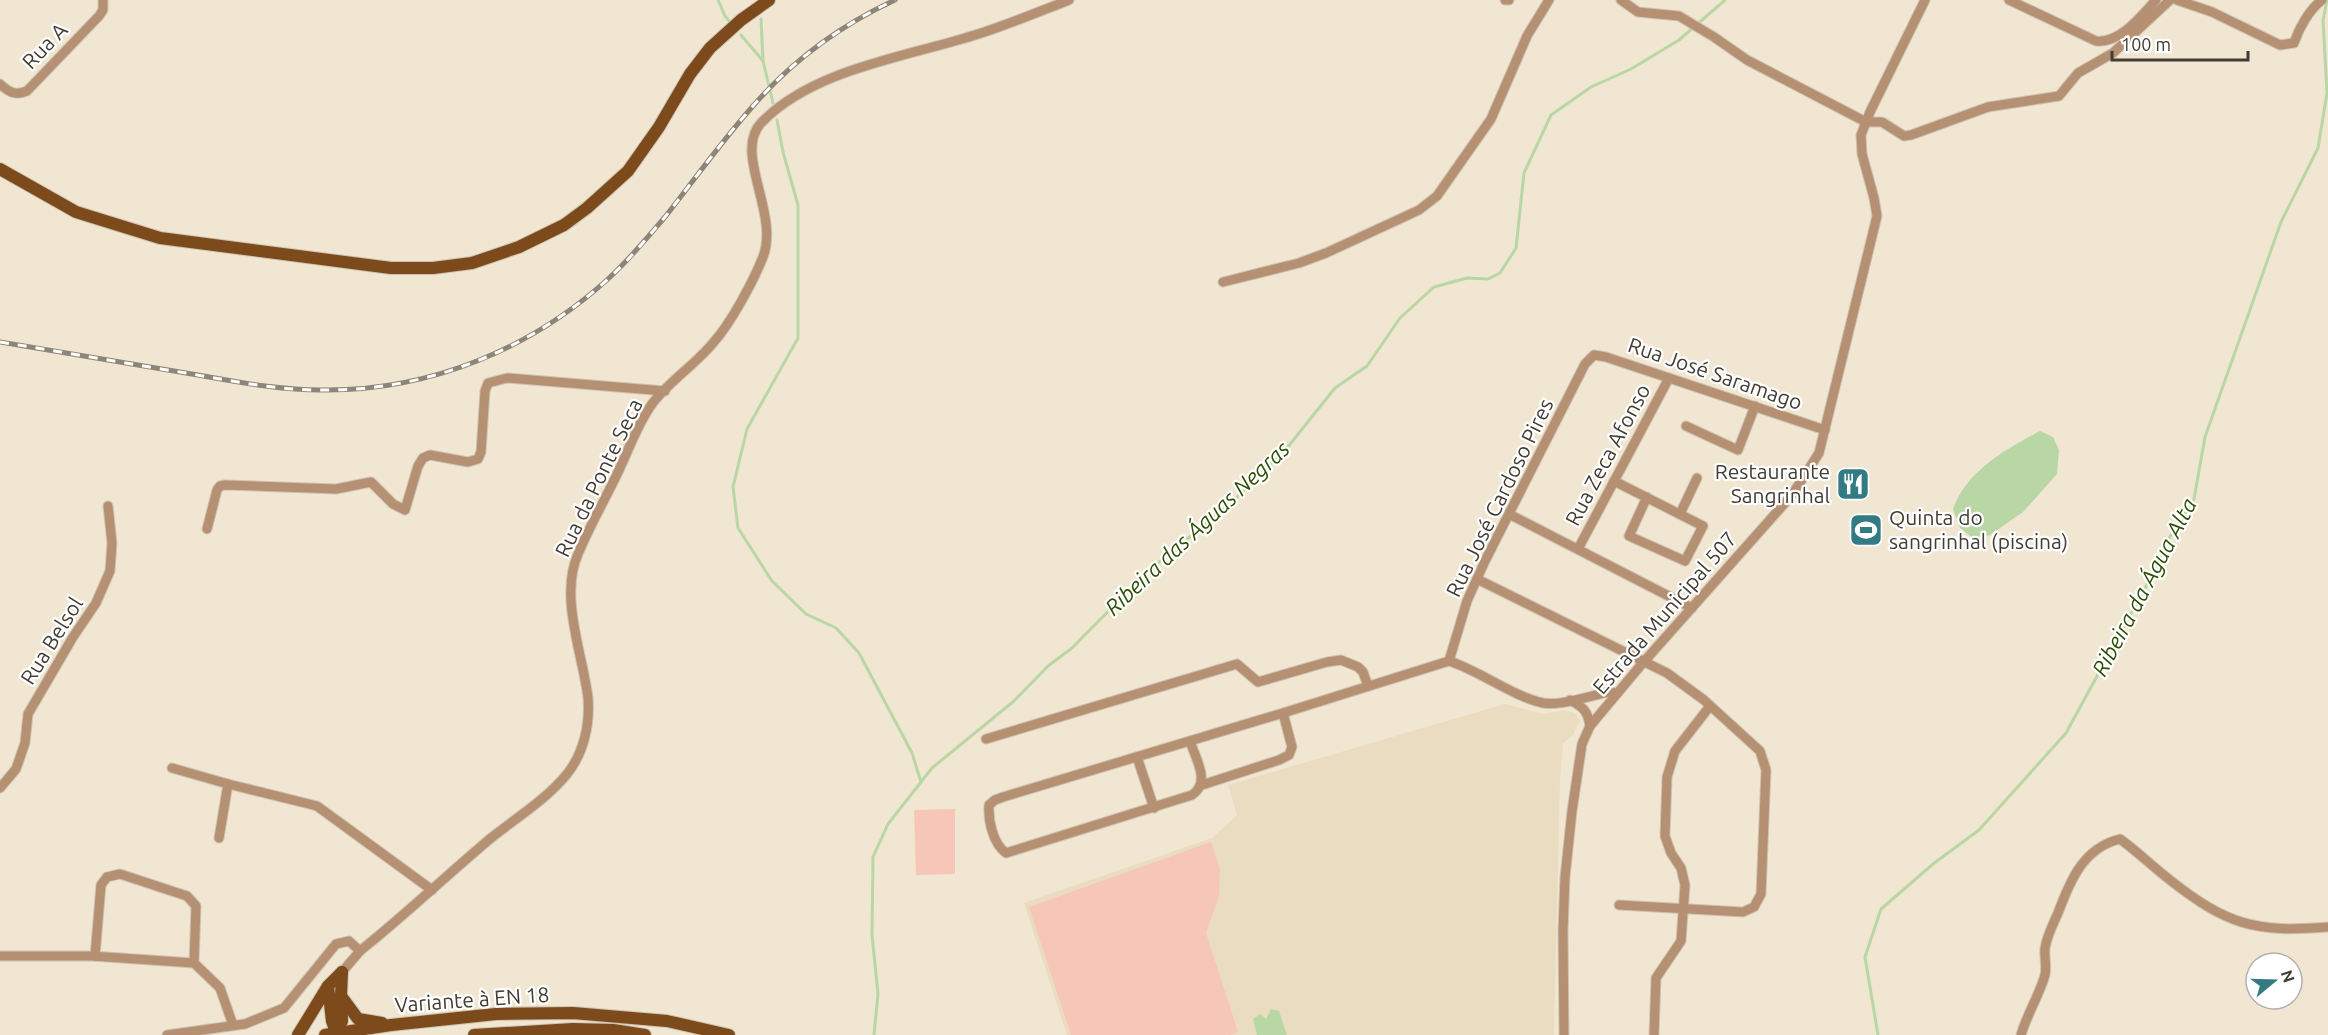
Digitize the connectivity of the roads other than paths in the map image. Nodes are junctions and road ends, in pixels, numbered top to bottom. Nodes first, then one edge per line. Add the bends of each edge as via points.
1 (103, 0) edge
2 (769, 0) edge
3 (1069, 0) edge
4 (1549, 0) edge
5 (1621, 0) edge
6 (1925, 0) edge
7 (2009, 0) edge
8 (2156, 0) edge
9 (2170, 0) edge
10 (2176, 0) edge
11 (2322, 0) edge
12 (0, 84) edge
13 (1866, 122) junction
14 (0, 169) edge
15 (1223, 282) dead end
16 (1594, 356) joint
17 (1669, 378) junction
18 (665, 391) junction
19 (1755, 406) junction
20 (1686, 426) dead end
21 (1825, 430) junction
22 (1697, 478) dead end
23 (1614, 481) junction
24 (1647, 497) junction
25 (108, 506) dead end
26 (1509, 514) junction
27 (1680, 514) junction
28 (207, 529) dead end
29 (1578, 549) junction
30 (1477, 579) junction
31 (1692, 608) junction
32 (1449, 661) junction
33 (1643, 663) junction
34 (1368, 686) junction
35 (1617, 693) junction
36 (1570, 700) junction
37 (1710, 706) junction
38 (1283, 713) junction
39 (1590, 726) junction
40 (986, 739) dead end
41 (1190, 741) junction
42 (1137, 757) junction
43 (172, 768) dead end
44 (228, 784) junction
45 (1202, 785) junction
46 (0, 788) edge
47 (1154, 808) junction
48 (219, 838) dead end
49 (432, 890) junction
50 (1619, 905) dead end
51 (1683, 909) junction
52 (2328, 927) edge
53 (360, 951) junction
54 (0, 956) edge
55 (95, 956) junction
56 (194, 963) junction
57 (342, 972) junction
58 (328, 986) junction
59 (341, 996) junction
60 (604, 1016) junction
61 (634, 1018) junction
62 (232, 1025) junction
63 (392, 1025) junction
64 (584, 1033) edge
65 (612, 1033) edge
66 (167, 1035) edge
67 (298, 1035) edge
68 (333, 1035) edge
69 (474, 1035) edge
70 (639, 1035) edge
71 (645, 1035) edge
72 (729, 1035) edge
73 (1564, 1035) edge
74 (1654, 1035) edge
75 (2021, 1035) edge

1 - 12 street, Rua A via 99,16 27,91 9,93
2 - 14 main road via 710,48 628,171 587,208 564,225 519,247 472,263 391,268 160,238 76,212
3 - 18 street, Rua da Ponte Seca via 977,35 810,86 759,125 751,146 768,231 765,252 715,342
4 - 15 street via 1527,36 1491,119 1437,196 1419,210 1326,253
5 - 13 street via 1638,12 1679,16 1747,60
6 - 13 street, Estrada Municipal 507
7 - 8 street via 2103,42 2117,38
9 - 13 street via 2112,53 2078,73 2059,96 1988,107 1904,136 1882,122
10 - 11 street via 2212,12 2280,45 2294,43 2314,6
13 - 21 street, Estrada Municipal 507 via 1862,154 1876,216
16 - 17 street, Rua José Saramago
16 - 26 street, Rua José Cardoso Pires via 1585,364
17 - 19 street, Rua José Saramago
17 - 23 street, Rua Zeca Afonso
18 - 28 street via 497,379 485,391 478,459 468,462 430,455 423,458 405,510 371,482 336,489 225,485 216,490
18 - 49 street, Rua da Ponte Seca via 652,404 576,558 571,612 588,699 586,734 580,754 554,788
19 - 20 street via 1738,450
19 - 21 street, Rua José Saramago
21 - 31 street, Estrada Municipal 507 via 1819,453 1792,495
22 - 27 street
23 - 24 street
23 - 29 street, Rua Zeca Afonso
24 - 27 street
24 - 27 street via 1629,536 1685,561 1703,526
25 - 46 street, Rua Belsol via 110,571 96,603 28,714 25,743 16,770
26 - 29 street
26 - 30 street, Rua José Cardoso Pires
29 - 31 street
30 - 32 street, Rua José Cardoso Pires
30 - 33 street
31 - 33 street, Estrada Municipal 507
32 - 34 street
32 - 36 street via 1545,703
33 - 35 street, Estrada Municipal 507
33 - 37 street via 1682,683
34 - 38 street
34 - 40 street via 1358,667 1341,660 1258,682 1237,664
35 - 36 street
35 - 39 street, Estrada Municipal 507
36 - 39 street via 1584,708
37 - 51 street via 1675,751 1667,777 1665,836 1683,875
37 - 51 street via 1764,759 1761,894 1754,907 1743,912
38 - 41 street
38 - 45 street via 1292,747 1289,755
39 - 73 street, Estrada Municipal 507 via 1576,776 1565,877
41 - 42 street
41 - 45 street
42 - 47 street
42 - 47 street via 995,800 989,805 988,817 1000,848 1006,852
43 - 44 street
44 - 48 street
44 - 49 street via 317,806
45 - 47 street via 1192,795
49 - 53 street, Rua da Ponte Seca
50 - 51 street
51 - 74 street via 1681,941 1656,978
52 - 75 street via 2282,930 2253,927 2230,919 2205,907 2120,839 2108,842 2077,868 2069,884 2045,950 2044,976
53 - 57 street, Rua da Ponte Seca
53 - 62 street via 349,941 336,944 284,1008 245,1024
54 - 55 street
55 - 56 street
55 - 56 street via 101,885 107,877 120,874 187,896 196,906
56 - 62 street via 220,988
57 - 58 main road
57 - 59 main road
58 - 67 main road
58 - 68 main road
59 - 63 main road via 358,1019
59 - 68 main road via 342,1021
60 - 61 main road, Variante à EN 18
60 - 63 main road, Variante à EN 18 via 496,1014
60 - 65 main road
61 - 65 main road
61 - 72 main road, Variante à EN 18
62 - 66 street
63 - 68 main road, Variante à EN 18
64 - 65 main road, Variante à EN 18
64 - 69 main road, Variante à EN 18
65 - 70 main road, Variante à EN 18
70 - 71 main road, Variante à EN 18

